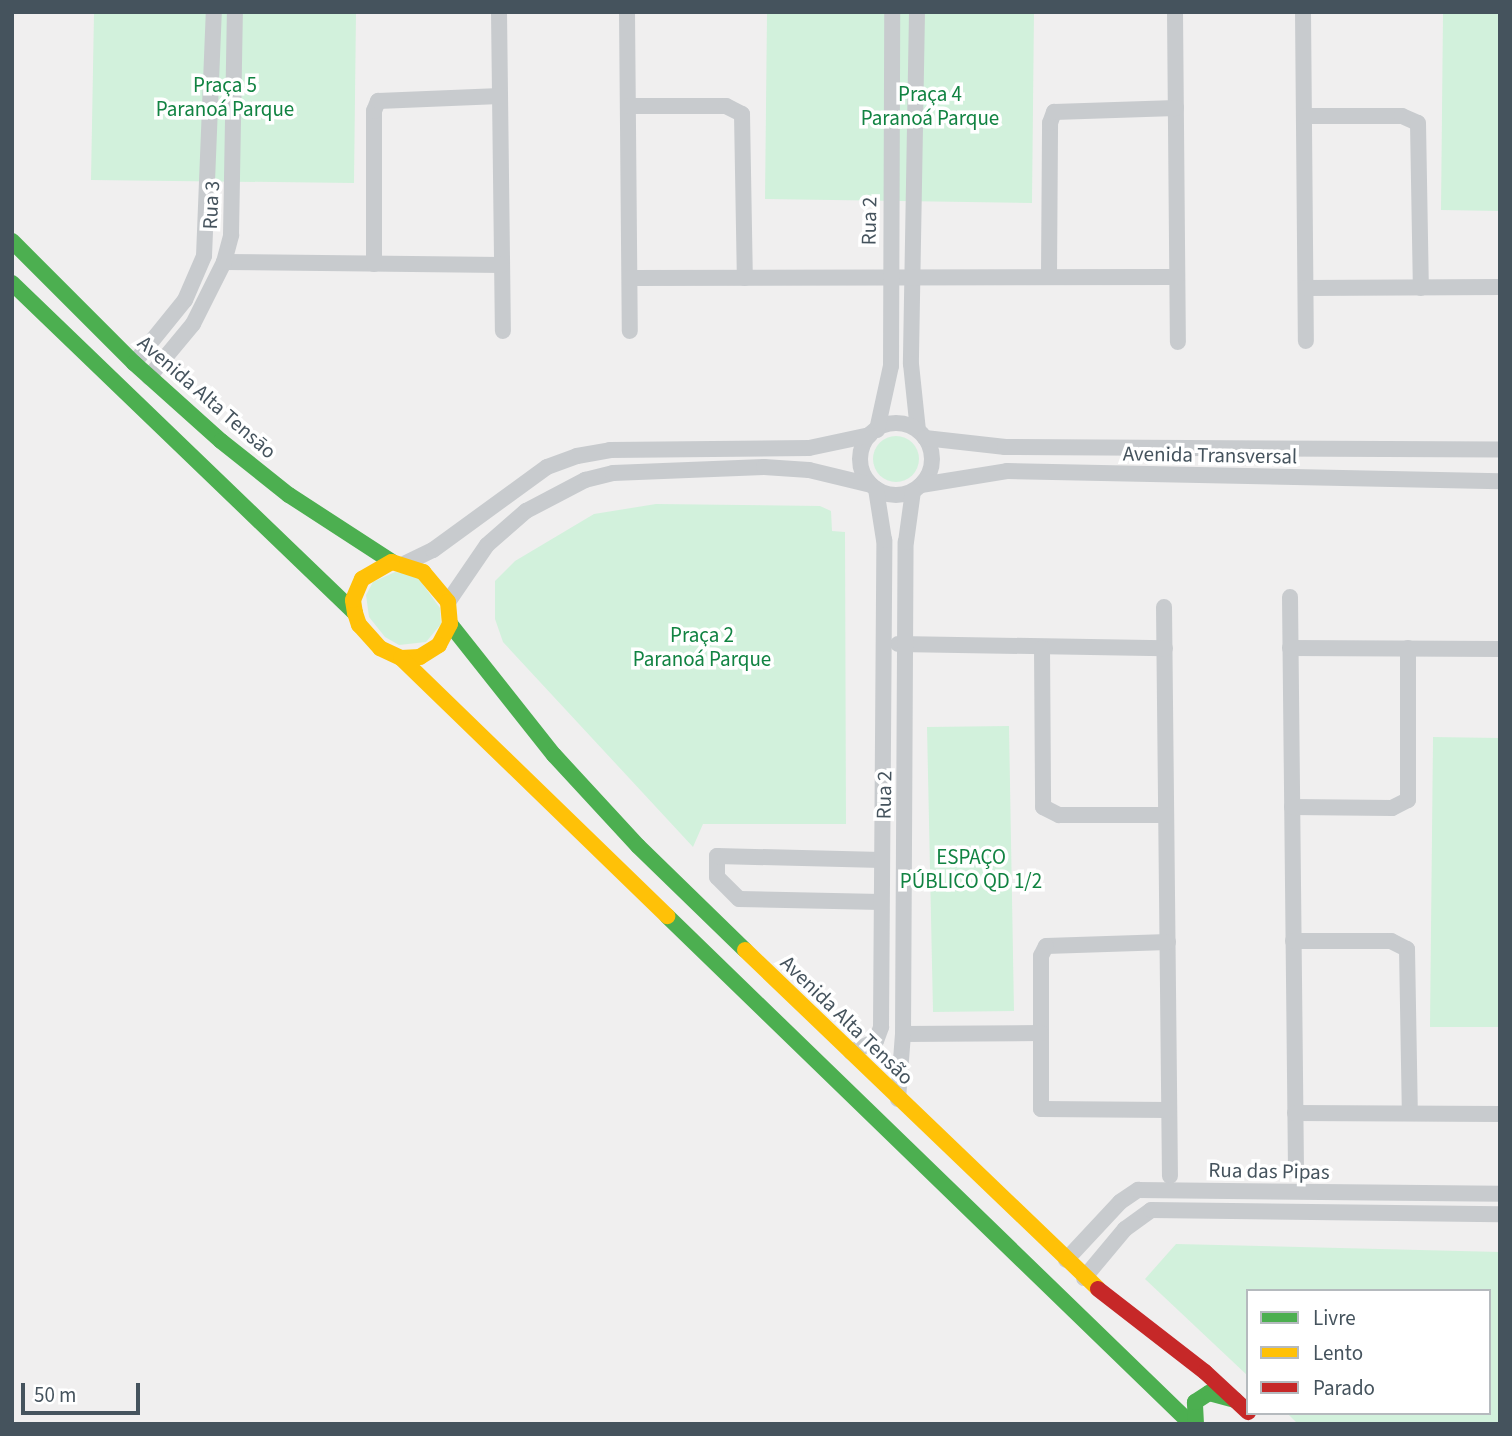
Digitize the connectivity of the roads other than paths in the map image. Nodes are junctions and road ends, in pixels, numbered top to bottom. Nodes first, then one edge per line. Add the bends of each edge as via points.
1 (214, 12) edge
2 (235, 12) edge
3 (499, 12) edge
4 (627, 12) edge
5 (892, 12) edge
6 (917, 12) edge
7 (1175, 12) edge
8 (1303, 12) edge
9 (500, 96) junction
10 (628, 106) junction
11 (1176, 108) junction
12 (1304, 116) junction
13 (12, 241) edge
14 (225, 262) junction
15 (374, 264) junction
16 (502, 265) junction
17 (1049, 275) junction
18 (914, 276) junction
19 (889, 277) junction
20 (1177, 277) junction
21 (629, 278) junction
22 (744, 278) junction
23 (12, 283) edge
24 (1500, 287) edge
25 (1306, 288) junction
26 (1421, 288) junction
27 (503, 331) dead end
28 (630, 331) dead end
29 (1306, 341) dead end
30 (1178, 342) dead end
31 (134, 363) junction
32 (149, 376) junction
33 (874, 432) junction
34 (921, 434) junction
35 (1500, 450) edge
36 (1500, 481) edge
37 (874, 487) junction
38 (917, 488) junction
39 (399, 562) junction
40 (1290, 597) dead end
41 (448, 602) junction
42 (1164, 607) dead end
43 (355, 613) junction
44 (450, 624) junction
45 (884, 639) junction
46 (906, 647) junction
47 (1042, 648) junction
48 (1165, 648) junction
49 (1290, 648) junction
50 (1408, 648) junction
51 (1500, 649) edge
52 (401, 658) junction
53 (1292, 807) junction
54 (1166, 815) junction
55 (882, 860) junction
56 (881, 902) junction
57 (1293, 941) junction
58 (1168, 942) junction
59 (1041, 1032) junction
60 (903, 1034) junction
61 (851, 1052) junction
62 (898, 1099) junction
63 (1169, 1110) junction
64 (1295, 1113) junction
65 (1410, 1113) junction
66 (1500, 1114) edge
67 (1296, 1166) dead end
68 (1170, 1176) dead end
69 (1500, 1194) edge
70 (1500, 1214) edge
71 (1066, 1260) junction
72 (1084, 1278) junction
73 (1235, 1400) junction
74 (1246, 1409) edge
75 (1194, 1424) edge

1 - 31 street, Rua 3 via 204,256 185,300
2 - 14 street, Rua 3 via 233,202
3 - 9 street
4 - 10 street
5 - 19 street, Rua 2
6 - 18 street
7 - 11 street
8 - 12 street
9 - 15 street via 378,101 374,111
9 - 16 street
10 - 21 street
10 - 22 street via 726,106 742,114
11 - 17 street via 1054,112 1050,123
11 - 20 street
12 - 25 street
12 - 26 street via 1402,116 1418,124
13 - 31 street, Avenida Alta Tensāo
14 - 15 street
14 - 32 street, Rua 3 via 193,324
15 - 16 street
16 - 27 street
17 - 18 street
17 - 20 street
18 - 19 street
18 - 34 street via 911,364
19 - 22 street
19 - 33 street, Rua 2 via 891,366
20 - 30 street
21 - 22 street
21 - 28 street
23 - 43 street
24 - 26 street
25 - 26 street
25 - 29 street
31 - 32 street, Avenida Alta Tensāo
32 - 39 street, Avenida Alta Tensāo via 289,495
33 - 34 street, Avenida Transversal via 897,424
33 - 37 street via 861,466
33 - 39 street, Avenida Transversal via 809,448 610,450 577,456 547,467 433,550
34 - 35 street, Avenida Transversal via 1005,447
34 - 38 street via 932,467
36 - 38 street, Avenida Transversal via 1007,471
37 - 38 street, Avenida Transversal via 894,495
37 - 41 street, Avenida Transversal via 809,470 764,467 614,473 585,480 526,511 487,545
37 - 45 street, Rua 2 via 884,540
38 - 46 street, Rua 2 via 906,542
39 - 41 street via 432,580
39 - 43 street via 362,579 354,600
40 - 49 street
41 - 44 street
42 - 48 street
43 - 52 street via 359,625 380,648
44 - 52 street via 430,652
44 - 61 street, Avenida Alta Tensão via 554,755 638,846
45 - 46 street
45 - 55 street, Rua 2
46 - 47 street
46 - 60 street, Rua 2
47 - 48 street
47 - 54 street via 1043,807 1059,815
48 - 54 street
49 - 50 street
49 - 53 street
50 - 51 street
50 - 53 street via 1408,800 1392,808
52 - 75 street
53 - 57 street
54 - 58 street
55 - 56 street, Rua 2
55 - 56 street via 716,856 716,877 739,899
56 - 61 street, Rua 2 via 881,1032 876,1041
57 - 64 street
57 - 65 street via 1391,941 1407,948
58 - 59 street via 1046,946 1041,956
58 - 63 street
59 - 60 street
59 - 63 street via 1041,1109
60 - 62 street, Rua 2
61 - 62 street, Avenida Alta Tensão
62 - 71 street, Avenida Alta Tensão
63 - 68 street
64 - 65 street
64 - 67 street
65 - 66 street
69 - 71 street, Rua das Pipas via 1138,1190 1119,1202
70 - 72 street, Rua das Pipas via 1151,1210 1125,1229
71 - 72 street, Avenida Alta Tensão
72 - 73 street, Avenida Alta Tensão
73 - 74 street, Avenida Alta Tensão
73 - 75 street via 1209,1393 1195,1402

